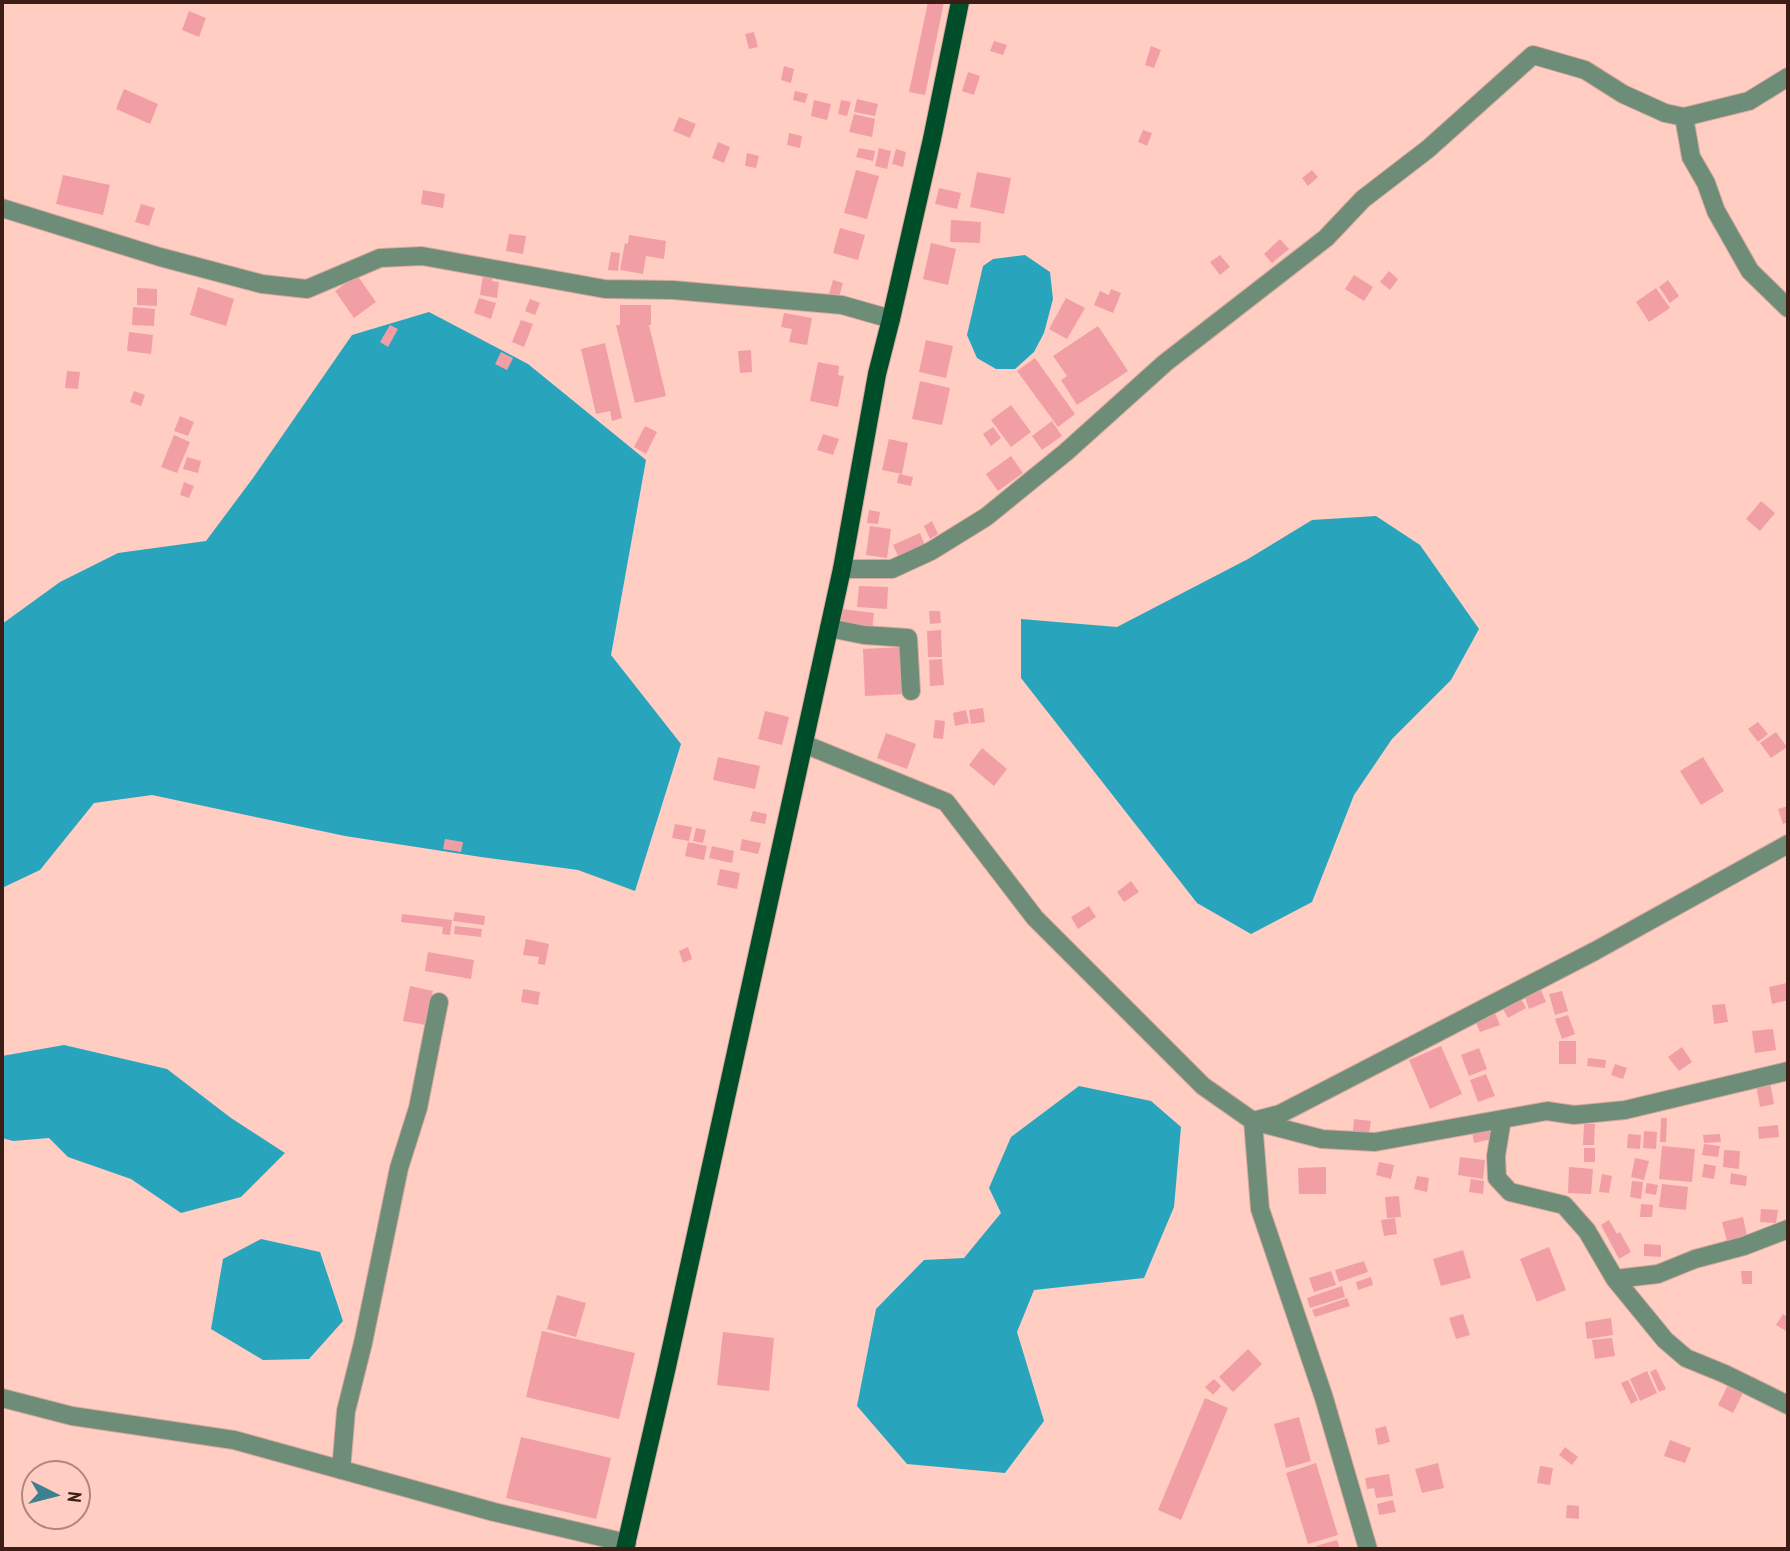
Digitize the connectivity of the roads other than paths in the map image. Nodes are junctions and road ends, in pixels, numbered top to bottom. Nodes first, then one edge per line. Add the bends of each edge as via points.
1 (960, 2) edge
2 (1788, 77) edge
3 (1684, 117) junction
4 (2, 208) edge
5 (1788, 308) edge
6 (891, 319) junction
7 (842, 569) junction
8 (830, 628) junction
9 (911, 691) dead end
10 (804, 744) junction
11 (1788, 844) edge
12 (439, 1002) dead end
13 (1788, 1071) edge
14 (1502, 1119) junction
15 (1253, 1121) junction
16 (1788, 1229) edge
17 (1615, 1279) junction
18 (2, 1398) edge
19 (1788, 1405) edge
20 (341, 1470) junction
21 (626, 1546) edge
22 (1368, 1549) edge

1 - 6 main road
2 - 3 street via 1749,101
3 - 5 street via 1691,157 1716,211 1750,271
3 - 7 street via 1623,94 1585,70 1533,55 1428,149 1363,199 1326,237 1165,363 986,517 892,569
4 - 6 street via 262,284 307,289 380,258 422,256 605,289 842,304
6 - 7 main road
7 - 8 main road
8 - 9 street via 908,638
8 - 10 main road
10 - 15 street via 946,802 1035,918 1203,1086
10 - 21 main road
11 - 15 street via 1547,976 1280,1114
12 - 20 street via 346,1411
13 - 14 street via 1625,1110 1574,1115 1547,1111
14 - 15 street via 1375,1142 1322,1139
14 - 17 street via 1497,1178 1510,1192 1564,1205 1587,1231
15 - 22 street via 1259,1209 1324,1398
16 - 17 street via 1658,1274
17 - 19 street via 1665,1340 1686,1358
18 - 20 street via 72,1416 234,1440
20 - 21 street

